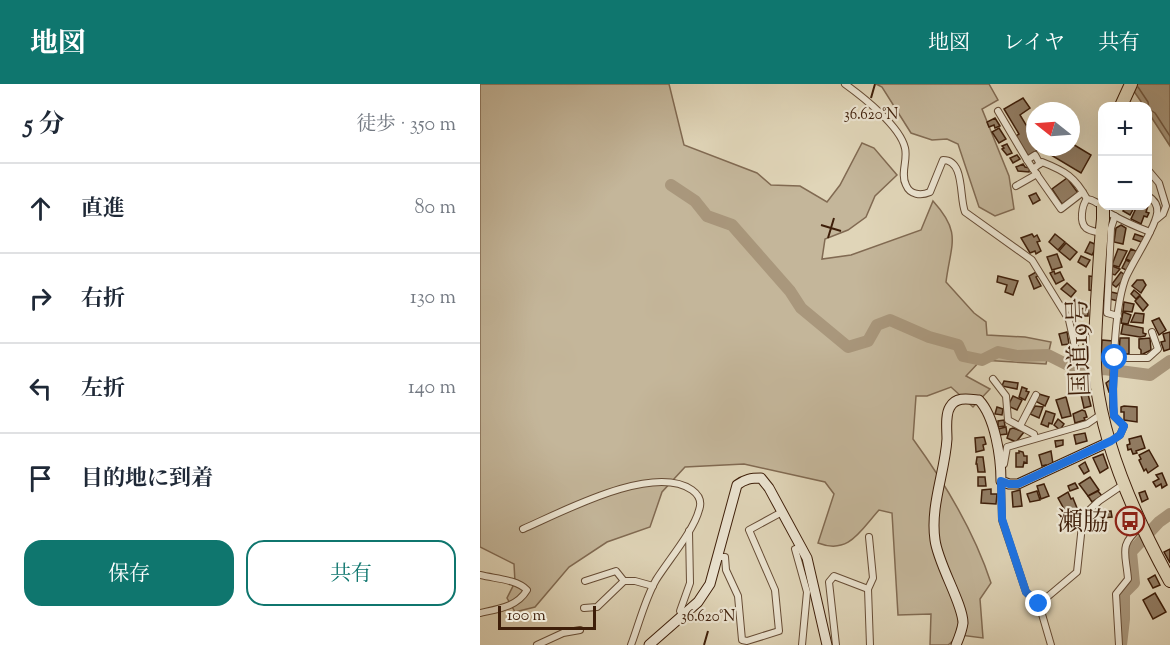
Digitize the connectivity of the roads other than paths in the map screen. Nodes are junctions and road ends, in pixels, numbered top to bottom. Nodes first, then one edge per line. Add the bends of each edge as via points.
1 (845, 84) edge
2 (1131, 84) edge
3 (1123, 102) edge
4 (998, 111) dead end
5 (1027, 160) junction
6 (1040, 164) junction
7 (1035, 171) junction
8 (1152, 175) edge
9 (1016, 186) dead end
10 (1083, 192) junction
11 (1087, 199) junction
12 (1152, 200) edge
13 (1105, 210) edge
14 (1109, 218) junction
15 (1157, 219) junction
16 (1150, 232) junction
17 (1101, 233) junction
18 (1118, 316) junction
19 (1152, 332) dead end
20 (1115, 358) junction
21 (1095, 363) junction
22 (993, 379) dead end
23 (1036, 395) dead end
24 (1102, 413) junction
25 (1020, 426) junction
26 (1035, 438) junction
27 (1111, 441) junction
28 (1001, 469) junction
29 (1001, 481) junction
30 (1124, 484) junction
31 (782, 512) junction
32 (1142, 527) junction
33 (523, 529) dead end
34 (689, 531) junction
35 (869, 537) dead end
36 (801, 547) junction
37 (717, 557) junction
38 (480, 575) edge
39 (585, 581) dead end
40 (624, 581) junction
41 (1170, 581) edge
42 (653, 586) junction
43 (868, 589) junction
44 (1039, 604) junction
45 (584, 608) dead end
46 (480, 613) edge
47 (682, 614) junction
48 (580, 630) dead end
49 (537, 645) edge
50 (632, 645) edge
51 (649, 645) edge
52 (801, 645) edge
53 (827, 645) edge
54 (836, 645) edge
55 (870, 645) edge
56 (956, 645) edge
57 (1051, 645) edge
58 (1119, 645) edge

1 - 21 street via 902,140 906,150 903,174 909,190 921,195 930,192 943,160 955,164 965,212 1032,260 1069,320 1078,360
2 - 3 highway
4 - 5 street
5 - 6 street via 1035,155
5 - 7 street
6 - 7 street
6 - 10 street via 1072,177
7 - 9 street
7 - 10 street via 1061,209
8 - 15 street via 1159,183 1166,206
10 - 11 street
11 - 14 street via 1092,199
11 - 17 street via 1084,225
12 - 15 street via 1156,203
13 - 14 highway, 国道19号, bridge
14 - 16 street
14 - 17 highway, 国道19号
14 - 18 street via 1107,313
15 - 16 street
16 - 18 street via 1126,279
17 - 21 highway, 国道19号
18 - 20 street
19 - 20 street via 1158,349 1148,358
20 - 27 street via 1114,416 1124,426
21 - 24 highway, 国道19号
22 - 25 street via 1006,396 1008,420
23 - 25 street
24 - 26 street via 1087,424
24 - 27 highway, 国道19号
25 - 26 street
26 - 28 street via 1007,447
27 - 29 street via 1018,484
27 - 30 highway, 国道19号
28 - 29 street
28 - 56 street via 987,410 979,400 956,401 948,414 934,533 963,622
29 - 44 street via 1002,519 1026,592
30 - 32 highway, 国道19号
30 - 44 street via 1083,516 1077,572
31 - 36 street
31 - 37 street via 761,478 742,481 737,485
31 - 37 street via 749,530 775,590 778,632 742,640 738,596 726,570 725,557
32 - 41 highway, 国道19号
32 - 58 street via 1124,546 1128,579 1116,594
33 - 34 street via 581,502 636,485 669,482 687,486 700,501
34 - 42 street
34 - 47 street via 690,583
35 - 43 street via 873,578
36 - 52 street via 795,549 807,592
36 - 53 street
37 - 47 street via 710,584 698,602
38 - 46 street via 515,582 527,590 510,605
39 - 40 street via 616,571
40 - 42 street
40 - 45 street via 597,608
42 - 50 street
43 - 54 street via 834,576 829,582
43 - 55 street
44 - 57 street
47 - 51 street
48 - 49 street

